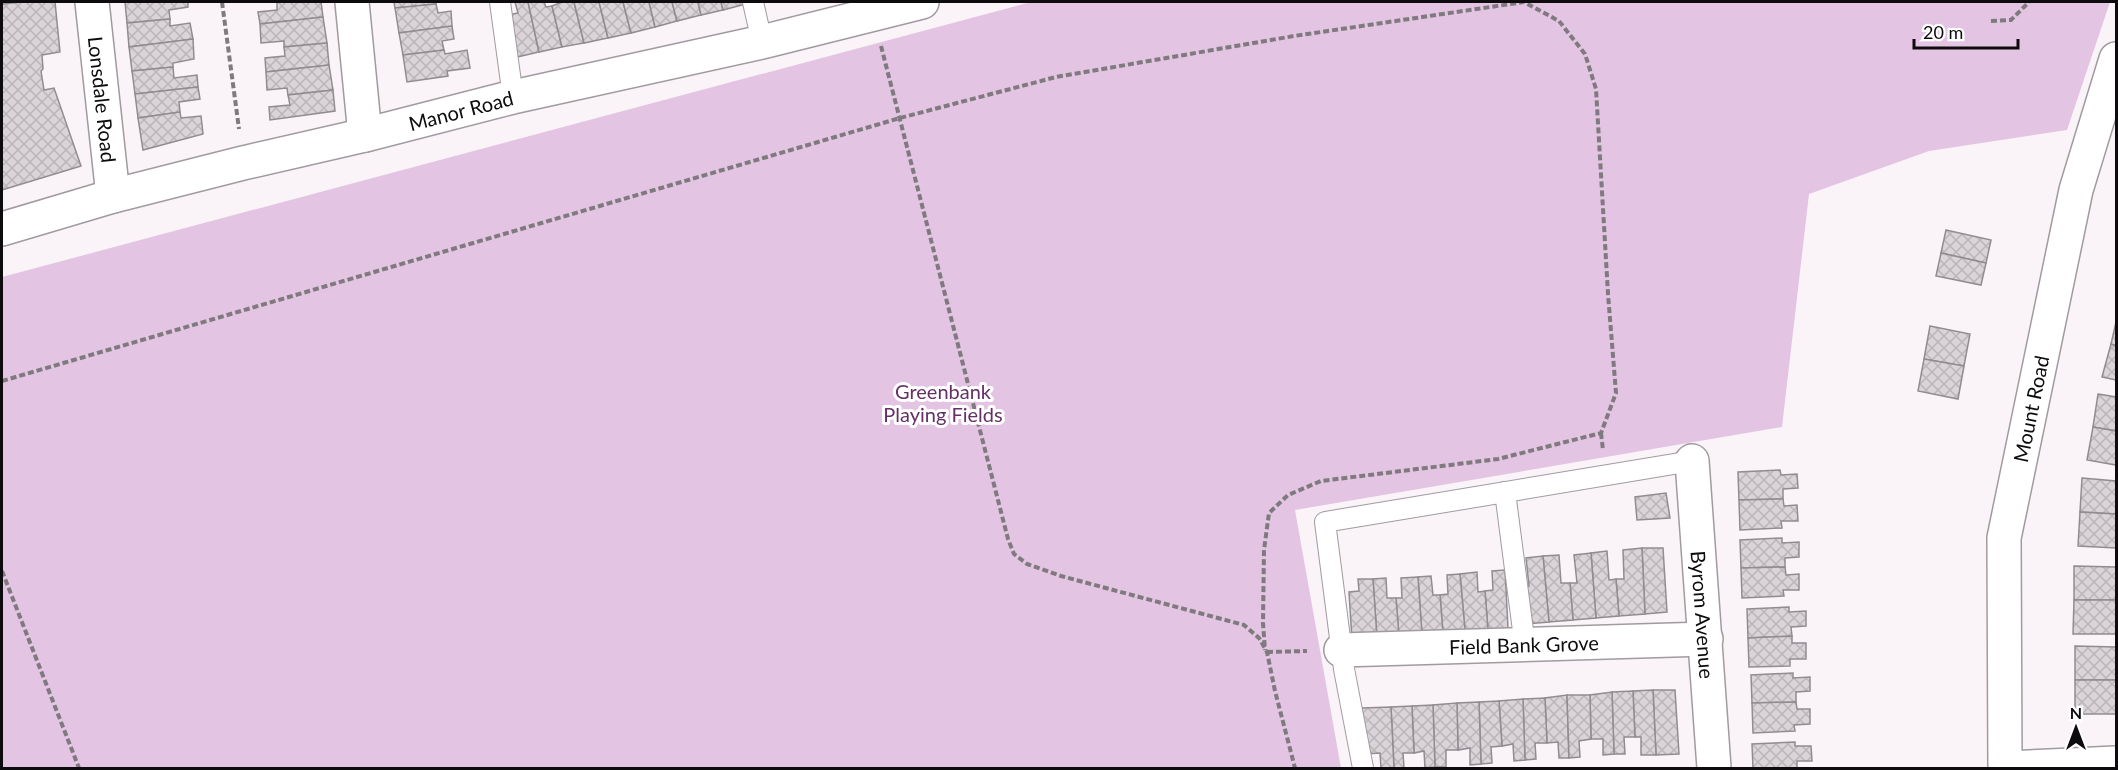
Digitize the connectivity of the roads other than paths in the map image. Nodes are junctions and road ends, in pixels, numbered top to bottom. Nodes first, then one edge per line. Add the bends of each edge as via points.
1 (92, 2) edge
2 (352, 2) edge
3 (500, 2) edge
4 (753, 2) edge
5 (922, 2) edge
6 (762, 42) junction
7 (2116, 59) edge
8 (513, 97) junction
9 (2106, 131) edge
10 (365, 135) junction
11 (113, 196) junction
12 (2, 229) edge
13 (1692, 461) joint
14 (1505, 492) junction
15 (1706, 639) junction
16 (1526, 646) junction
17 (1341, 650) junction
18 (2116, 763) edge
19 (1363, 768) edge
20 (1714, 768) edge
21 (2005, 768) edge

1 - 11 street, Lonsdale Road
2 - 10 street
3 - 8 lane
4 - 6 lane
5 - 6 street, Manor Road
6 - 8 street, Manor Road
7 - 9 street, Mount Road
8 - 10 street, Manor Road
9 - 21 street, Mount Road via 2076,190 2004,537
10 - 11 street, Manor Road
11 - 12 street, Manor Road
13 - 14 lane
13 - 15 street, Byrom Avenue
14 - 16 lane
14 - 17 lane via 1325,522
15 - 16 street, Field Bank Grove
15 - 20 street, Byrom Avenue
16 - 17 street, Field Bank Grove
17 - 19 lane
18 - 21 street

